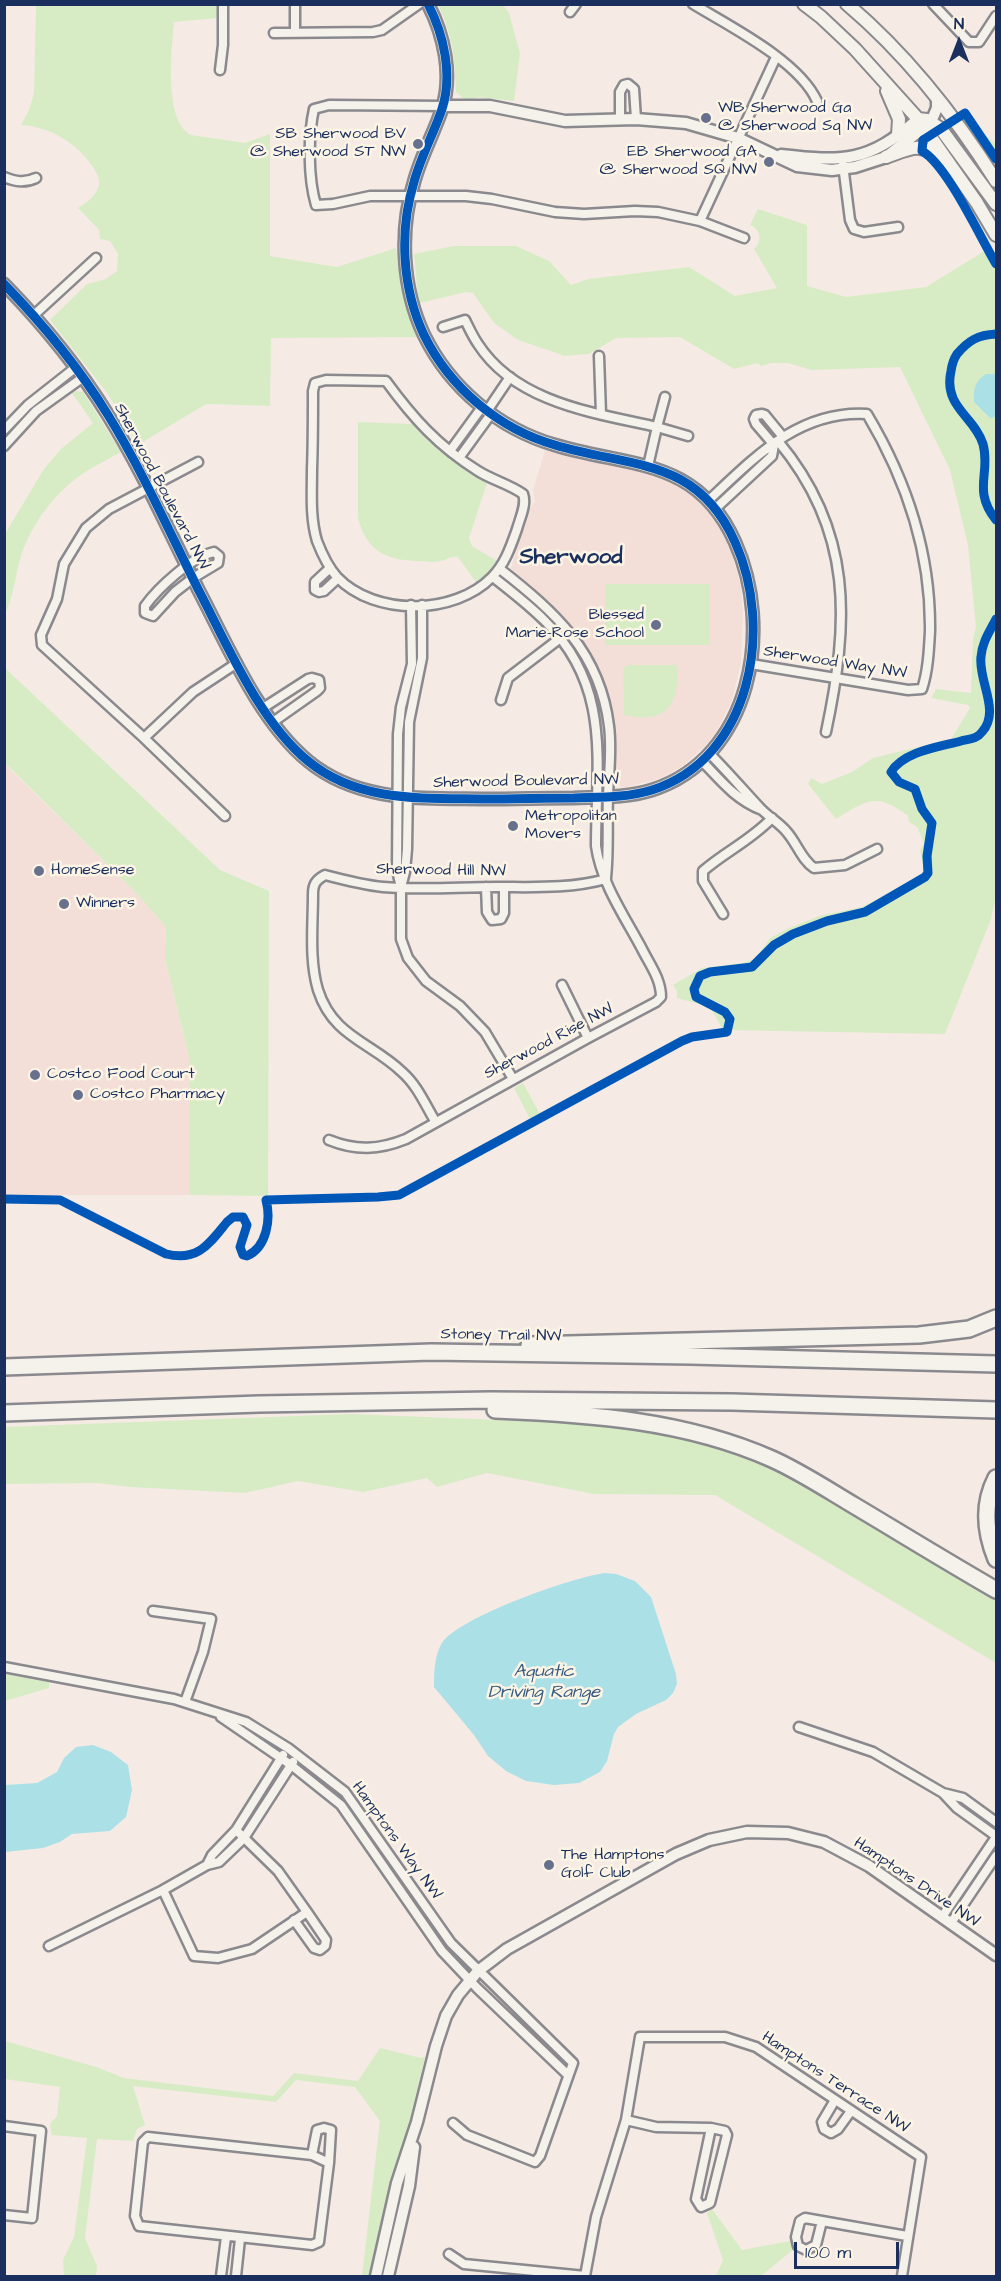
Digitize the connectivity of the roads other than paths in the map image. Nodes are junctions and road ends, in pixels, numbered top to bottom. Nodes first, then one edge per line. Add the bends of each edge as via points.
1 (223, 4) edge
2 (295, 4) edge
3 (419, 4) edge
4 (428, 4) edge
5 (693, 4) edge
6 (804, 4) edge
7 (847, 4) edge
8 (933, 4) edge
9 (996, 16) edge
10 (274, 33) dead end
11 (295, 33) junction
12 (776, 57) junction
13 (220, 70) dead end
14 (879, 77) junction
15 (937, 98) junction
16 (817, 101) dead end
17 (444, 105) junction
18 (636, 118) junction
19 (620, 119) junction
20 (924, 123) junction
21 (898, 135) junction
22 (738, 138) junction
23 (886, 156) junction
24 (843, 164) junction
25 (953, 170) junction
26 (4, 177) edge
27 (36, 178) dead end
28 (996, 181) edge
29 (410, 196) junction
30 (996, 204) edge
31 (700, 220) junction
32 (898, 226) dead end
33 (996, 235) edge
34 (744, 238) dead end
35 (96, 258) dead end
36 (4, 284) edge
37 (34, 315) junction
38 (443, 327) dead end
39 (599, 356) dead end
40 (75, 368) junction
41 (510, 377) junction
42 (82, 378) junction
43 (665, 396) dead end
44 (487, 410) junction
45 (601, 414) junction
46 (657, 427) junction
47 (4, 430) edge
48 (688, 436) dead end
49 (778, 441) junction
50 (4, 446) edge
51 (450, 451) junction
52 (459, 458) junction
53 (198, 462) dead end
54 (648, 466) junction
55 (147, 489) junction
56 (713, 504) junction
57 (187, 567) junction
58 (330, 568) junction
59 (500, 568) junction
60 (493, 577) junction
61 (193, 578) junction
62 (338, 578) junction
63 (411, 605) junction
64 (422, 605) junction
65 (569, 631) junction
66 (560, 639) junction
67 (237, 663) junction
68 (751, 664) junction
69 (837, 679) junction
70 (501, 700) dead end
71 (263, 708) junction
72 (273, 722) junction
73 (826, 732) dead end
74 (144, 738) junction
75 (706, 758) junction
76 (403, 797) junction
77 (602, 797) junction
78 (225, 816) dead end
79 (772, 818) junction
80 (877, 849) dead end
81 (606, 879) junction
82 (401, 887) junction
83 (486, 887) junction
84 (504, 887) junction
85 (723, 914) dead end
86 (562, 985) dead end
87 (330, 1014) junction
88 (321, 1020) dead end
89 (588, 1038) junction
90 (513, 1079) junction
91 (435, 1121) junction
92 (329, 1140) dead end
93 (996, 1318) edge
94 (430, 1352) junction
95 (996, 1355) edge
96 (4, 1358) edge
97 (179, 1360) junction
98 (870, 1360) junction
99 (996, 1364) edge
100 (4, 1367) edge
101 (385, 1401) junction
102 (996, 1410) edge
103 (4, 1413) edge
104 (996, 1478) edge
105 (996, 1559) edge
106 (996, 1590) edge
107 (153, 1611) dead end
108 (4, 1667) edge
109 (185, 1702) junction
110 (213, 1711) junction
111 (799, 1727) dead end
112 (288, 1748) junction
113 (298, 1755) junction
114 (281, 1758) junction
115 (291, 1765) junction
116 (943, 1793) junction
117 (996, 1822) edge
118 (236, 1830) junction
119 (996, 1836) edge
120 (244, 1838) junction
121 (389, 1855) junction
122 (996, 1856) edge
123 (381, 1861) junction
124 (207, 1865) junction
125 (163, 1890) junction
126 (307, 1912) junction
127 (294, 1920) junction
128 (946, 1920) junction
129 (49, 1946) dead end
130 (996, 1955) edge
131 (478, 1971) junction
132 (470, 1981) junction
133 (527, 2020) junction
134 (519, 2028) junction
135 (568, 2075) junction
136 (835, 2100) junction
137 (851, 2111) junction
138 (626, 2120) junction
139 (417, 2122) junction
140 (453, 2123) dead end
141 (4, 2126) edge
142 (711, 2128) junction
143 (312, 2155) junction
144 (329, 2163) junction
145 (4, 2215) edge
146 (822, 2222) dead end
147 (907, 2236) junction
148 (226, 2237) junction
149 (240, 2239) junction
150 (449, 2254) dead end
151 (585, 2276) edge
152 (221, 2277) edge
153 (236, 2277) edge
154 (376, 2277) edge
155 (388, 2277) edge
156 (902, 2277) edge

1 - 13 street
2 - 11 street
3 - 11 street via 378,31
4 - 17 street, Sherwood Boulevard NW via 445,56
5 - 12 street
6 - 14 main road via 855,49
7 - 15 main road via 885,38
8 - 9 street via 969,42 979,42
10 - 11 street
12 - 16 street via 811,87
12 - 22 street
14 - 20 main road
14 - 21 main road via 897,111
15 - 20 street via 937,108
15 - 28 main road
17 - 19 street via 490,106 565,121
17 - 29 street, Sherwood Boulevard NW
17 - 29 street via 329,105 314,109 311,189 316,205 370,196
18 - 19 street
18 - 19 street via 634,89 628,84 620,92
18 - 22 street via 686,123
20 - 21 street
20 - 23 street
20 - 25 main road
20 - 30 main road via 941,129
21 - 24 street
22 - 24 street via 797,166 820,170
22 - 31 street
23 - 24 street via 865,165
23 - 25 main road via 922,147
24 - 32 street via 854,229 864,232
25 - 33 main road
26 - 27 street via 14,181
29 - 31 street via 466,196 564,213 658,212
29 - 44 street, Sherwood Boulevard NW via 405,257 416,314 443,366
31 - 34 street
35 - 37 street
36 - 37 street, Sherwood Boulevard NW
37 - 40 street, Sherwood Boulevard NW
38 - 41 street via 465,320 477,344
39 - 45 street
40 - 42 street, Sherwood Boulevard NW
40 - 47 street via 38,396
41 - 44 street
41 - 45 street via 538,394
42 - 50 street via 36,411
42 - 55 street, Sherwood Boulevard NW via 109,416
43 - 46 street
44 - 51 street
44 - 52 street
44 - 54 street, Sherwood Boulevard NW via 515,429 545,442
45 - 46 street
46 - 48 street
46 - 54 street
49 - 56 street, Sherwood Way NW via 772,456
49 - 69 street via 811,490 835,554 842,605
49 - 69 street, Sherwood Way NW via 803,425 826,417 867,414 903,484 922,546 930,617 921,689
51 - 52 street
51 - 58 street via 405,409 386,381 315,383 312,515 318,542
52 - 59 street via 523,494 525,499
53 - 55 street
54 - 56 street, Sherwood Boulevard NW via 681,478
55 - 57 street, Sherwood Boulevard NW
55 - 74 street via 108,509 78,539 64,564 57,599 41,635 42,645
56 - 68 street, Sherwood Boulevard NW via 735,541 747,578 753,618
57 - 61 street, Sherwood Boulevard NW
57 - 61 street via 210,553 219,556 216,565
57 - 61 street via 151,598 145,613 153,616
58 - 62 street
58 - 62 street via 315,582 315,590 322,592
59 - 60 street
59 - 65 street
60 - 64 street via 457,599
60 - 66 street
61 - 67 street, Sherwood Boulevard NW
62 - 63 street via 369,597
63 - 64 street
63 - 76 street via 412,659 399,723
64 - 76 street via 422,658 409,722
65 - 66 street
65 - 77 street via 591,667 609,725 610,748
66 - 70 street via 508,678
66 - 77 street via 586,680 594,705
67 - 71 street, Sherwood Boulevard NW
67 - 74 street via 193,692
68 - 69 street, Sherwood Way NW
68 - 75 street, Sherwood Boulevard NW via 737,711
69 - 73 street
71 - 72 street, Sherwood Boulevard NW
71 - 72 street via 308,679 319,680 317,691
72 - 76 street, Sherwood Boulevard NW via 295,749 324,773 359,790
74 - 78 street
75 - 77 street, Sherwood Boulevard NW via 659,788 629,796
75 - 79 street via 736,797
76 - 77 street, Sherwood Boulevard NW
76 - 82 street via 397,871
77 - 81 street, Sherwood Rise NW via 596,846
79 - 80 street via 814,868 845,865
79 - 85 street via 742,845 703,871 703,881
81 - 84 street, Sherwood Hill NW via 568,886
81 - 89 street, Sherwood Rise NW via 659,981 661,997
82 - 83 street, Sherwood Hill NW
82 - 87 street, Sherwood Hill NW via 355,883 325,875 313,886 313,958 318,991
82 - 90 street via 400,930 408,958 426,981 460,1006 485,1032
83 - 84 street, Sherwood Hill NW
83 - 84 street via 487,912 492,920 501,919 504,913
86 - 89 street
87 - 88 street
87 - 91 street, Sherwood Hill NW via 354,1039 402,1071
89 - 90 street, Sherwood Rise NW
90 - 91 street, Sherwood Rise NW
91 - 92 street, Sherwood Rise NW via 406,1139 385,1146 353,1148
93 - 94 highway via 969,1329 919,1335 580,1343
94 - 97 highway, Stoney Trail NW
94 - 98 highway, Stoney Trail NW
95 - 98 highway
96 - 97 highway via 95,1355
97 - 100 highway, Stoney Trail NW
98 - 99 highway, Stoney Trail NW
101 - 102 highway via 732,1402
101 - 103 highway
101 - 106 highway via 401,1407 623,1419 720,1440 795,1470
104 - 105 highway via 986,1518
107 - 109 street via 211,1619
108 - 109 street, Hamptons Way NW
109 - 110 street, Hamptons Way NW
110 - 112 street, Hamptons Way NW via 246,1722
110 - 114 street, Hamptons Way NW
111 - 116 street via 873,1752
112 - 113 street, Hamptons Way NW
112 - 114 street
113 - 115 street
113 - 121 street, Hamptons Way NW via 345,1792
114 - 115 street, Hamptons Way NW
114 - 118 street
115 - 120 street
115 - 123 street, Hamptons Way NW via 341,1804
116 - 117 street via 963,1798
116 - 119 street
118 - 120 street
118 - 124 street
119 - 128 street
120 - 124 street via 219,1862
120 - 126 street via 278,1871
121 - 123 street
121 - 131 street, Hamptons Way NW via 451,1943
122 - 128 street
123 - 132 street, Hamptons Way NW via 442,1951
124 - 125 street
125 - 127 street via 194,1956 218,1958 252,1949
125 - 129 street
126 - 127 street
126 - 127 street via 326,1940 320,1950 314,1948
128 - 130 street, Hamptons Drive NW
128 - 131 street, Hamptons Drive NW via 869,1866 824,1842 788,1833 747,1832 709,1840 676,1854 507,1949
131 - 132 street, Hamptons Drive NW
131 - 133 street, Hamptons Way NW
132 - 134 street, Hamptons Way NW
132 - 139 street, Hamptons Drive NW via 446,2016
133 - 134 street
133 - 135 street, Hamptons Way NW via 573,2063
134 - 135 street, Hamptons Way NW
135 - 140 street via 535,2162 467,2135
136 - 137 street, Hamptons Terrace NW
136 - 137 street via 822,2122 824,2129 831,2133 838,2129
136 - 138 street, Hamptons Terrace NW via 756,2048 725,2037 640,2037
137 - 147 street, Hamptons Terrace NW via 921,2157
138 - 142 street via 656,2127
138 - 151 street, Hamptons Terrace NW via 596,2217
139 - 154 street, Hamptons Drive NW via 397,2184
139 - 155 street, Hamptons Drive NW via 409,2186
141 - 145 street via 41,2132 32,2218
142 - 142 street via 696,2199 701,2207 710,2203 727,2135
143 - 144 street
143 - 144 street via 315,2133 326,2128 332,2133
143 - 148 street via 148,2137 143,2142 135,2217 139,2226
144 - 149 street via 319,2242 312,2245
146 - 147 street
147 - 156 street, Hamptons Terrace NW
148 - 149 street
148 - 152 street
149 - 153 street
150 - 151 street via 464,2264

